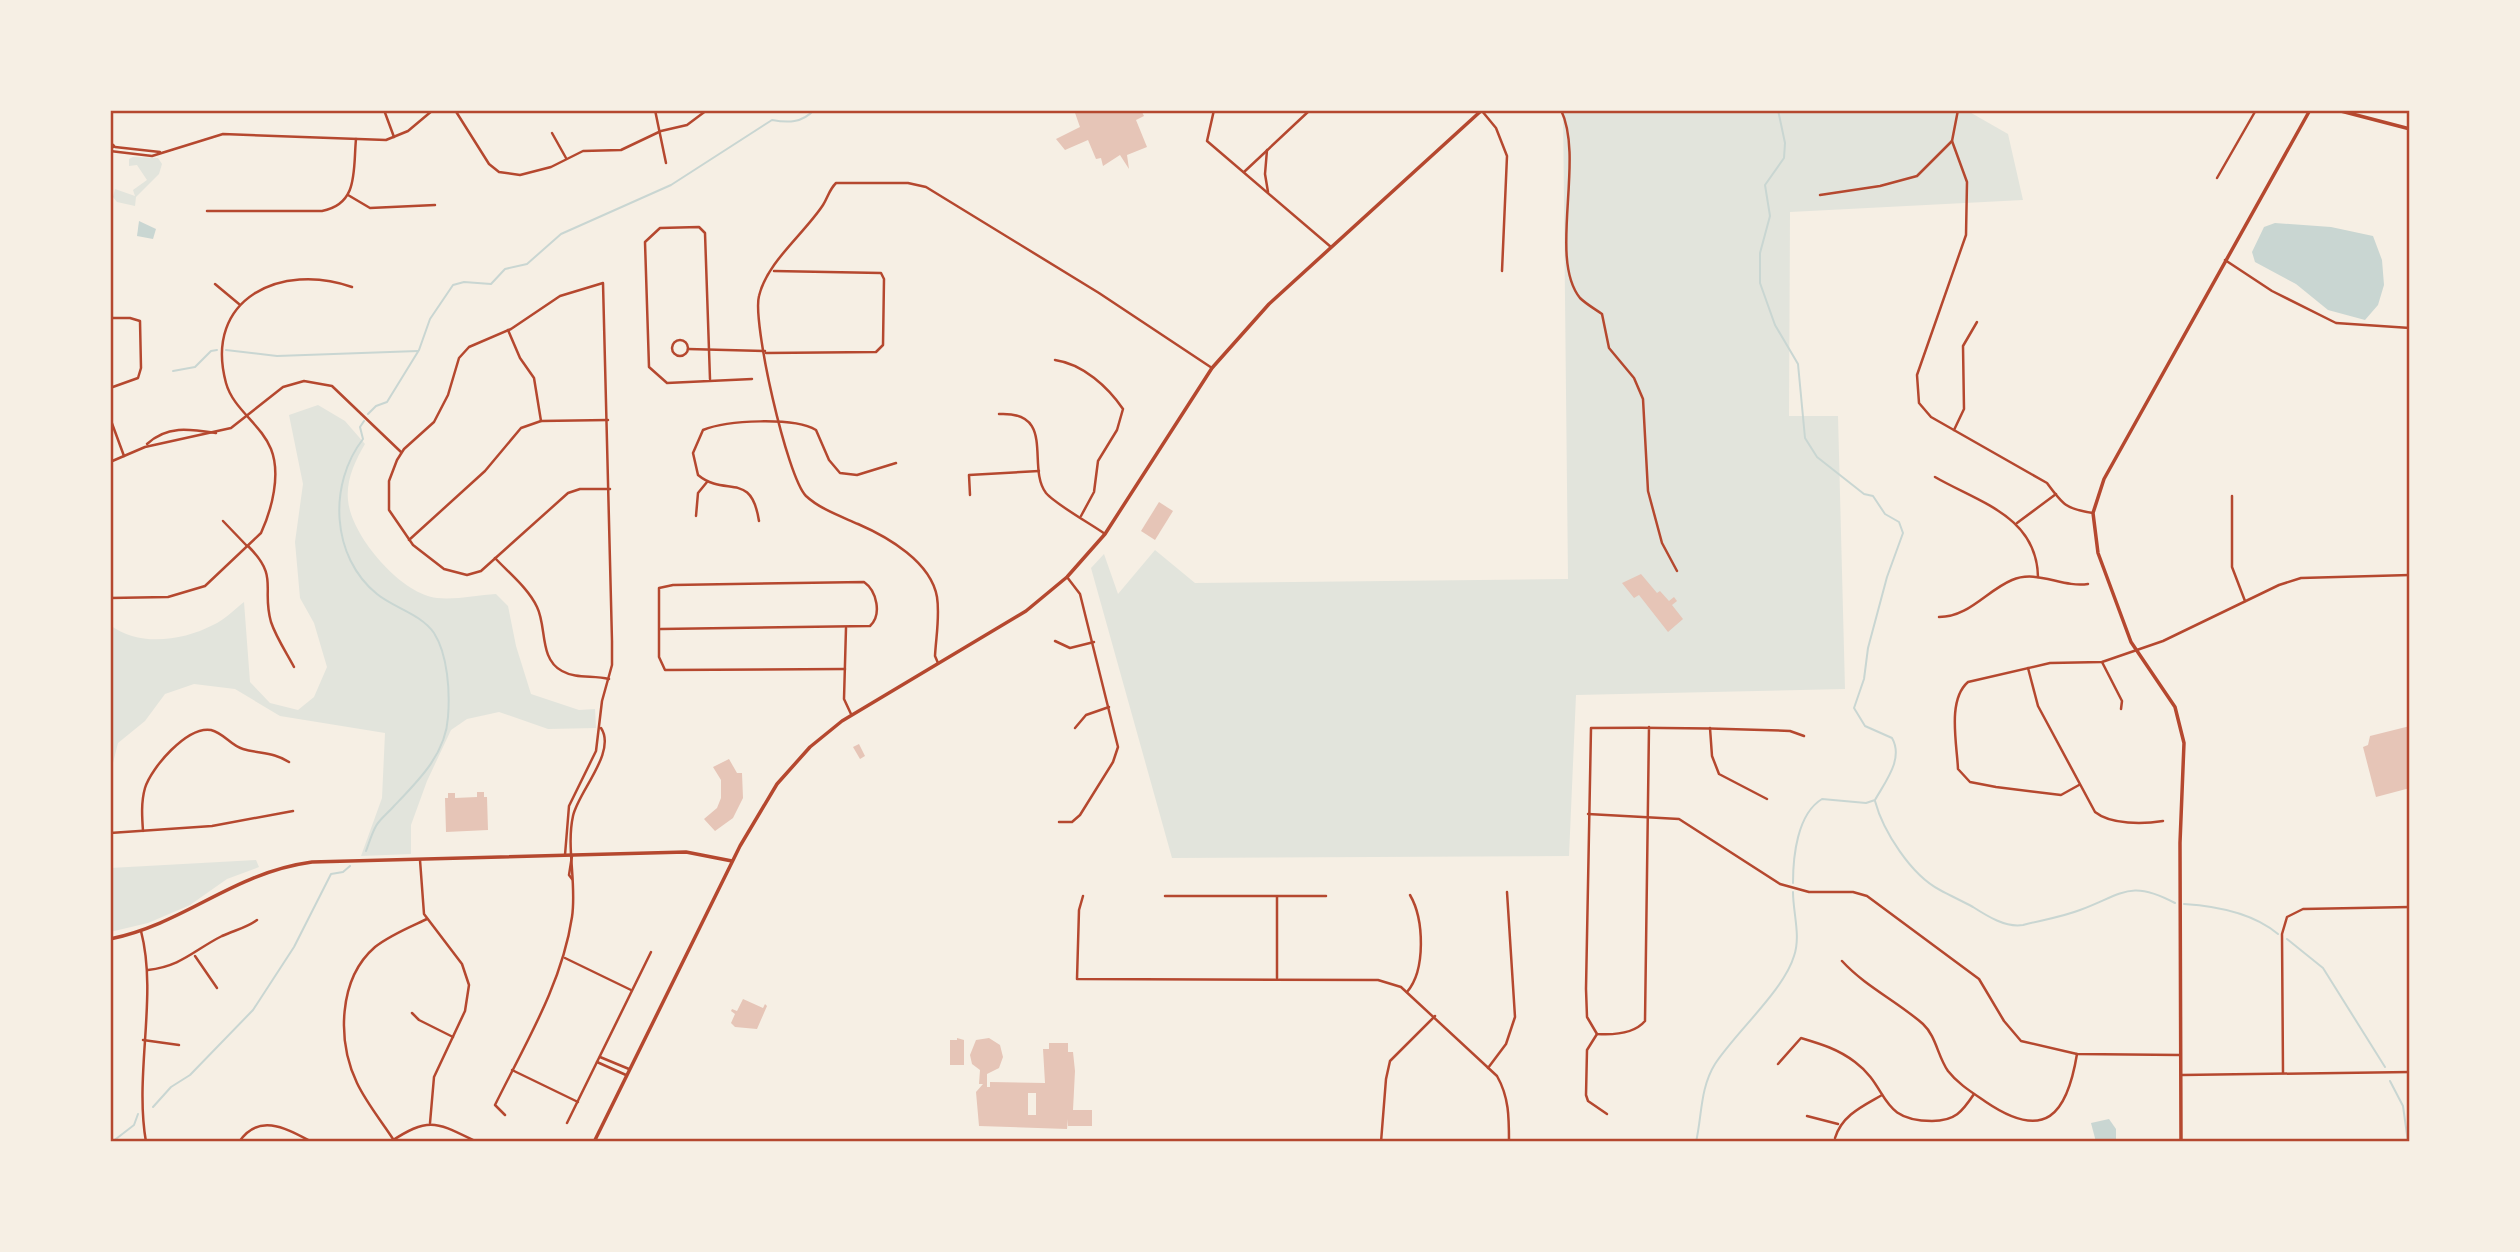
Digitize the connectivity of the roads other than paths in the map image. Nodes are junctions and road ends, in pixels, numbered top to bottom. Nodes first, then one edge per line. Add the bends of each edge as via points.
1 (384, 110) edge
2 (433, 110) edge
3 (455, 110) edge
4 (655, 110) edge
5 (707, 110) edge
6 (1214, 110) edge
7 (1310, 110) edge
8 (1561, 110) edge
9 (1958, 110) edge
10 (2256, 110) edge
11 (2310, 110) edge
12 (2337, 110) edge
13 (1482, 111) edge
14 (2410, 129) edge
15 (661, 131) junction
16 (552, 133) dead end
17 (394, 137) junction
18 (356, 139) junction
19 (1952, 141) junction
20 (111, 147) edge
21 (1268, 150) junction
22 (566, 158) junction
23 (666, 163) dead end
24 (1244, 172) junction
25 (2217, 178) dead end
26 (1268, 192) junction
27 (348, 195) junction
28 (1820, 195) dead end
29 (435, 205) dead end
30 (207, 211) dead end
31 (1331, 247) junction
32 (2225, 260) junction
33 (772, 271) junction
34 (1502, 271) dead end
35 (215, 284) dead end
36 (352, 288) dead end
37 (239, 304) junction
38 (110, 318) edge
39 (1977, 322) dead end
40 (2410, 328) edge
41 (508, 330) junction
42 (688, 349) junction
43 (709, 349) junction
44 (765, 352) junction
45 (1055, 360) dead end
46 (1212, 368) junction
47 (710, 379) junction
48 (752, 379) dead end
49 (110, 388) edge
50 (999, 414) dead end
51 (246, 416) junction
52 (110, 418) edge
53 (608, 420) junction
54 (541, 421) junction
55 (779, 424) junction
56 (1954, 430) junction
57 (217, 433) junction
58 (145, 447) junction
59 (402, 453) junction
60 (124, 456) junction
61 (110, 463) edge
62 (895, 463) dead end
63 (1039, 471) junction
64 (1935, 477) dead end
65 (707, 481) junction
66 (610, 489) junction
67 (2056, 494) junction
68 (970, 495) dead end
69 (2232, 496) dead end
70 (2093, 513) junction
71 (696, 516) dead end
72 (1081, 516) junction
73 (223, 521) dead end
74 (759, 521) dead end
75 (2017, 523) junction
76 (1105, 534) junction
77 (409, 540) junction
78 (247, 546) junction
79 (495, 558) junction
80 (1677, 570) dead end
81 (2410, 575) edge
82 (2038, 576) junction
83 (1067, 577) junction
84 (2088, 584) dead end
85 (208, 585) dead end
86 (110, 598) edge
87 (2245, 601) junction
88 (1939, 617) dead end
89 (846, 628) junction
90 (661, 629) junction
91 (1055, 641) dead end
92 (1094, 642) junction
93 (2136, 649) junction
94 (2102, 662) junction
95 (938, 663) junction
96 (294, 667) dead end
97 (2028, 668) junction
98 (845, 669) junction
99 (609, 679) junction
100 (1110, 707) junction
101 (2121, 709) dead end
102 (851, 715) junction
103 (1649, 727) junction
104 (1710, 727) junction
105 (601, 728) junction
106 (1074, 728) dead end
107 (1804, 736) dead end
108 (289, 762) dead end
109 (2079, 785) junction
110 (1767, 800) dead end
111 (293, 811) dead end
112 (1587, 814) junction
113 (1648, 817) junction
114 (2163, 821) dead end
115 (1059, 822) dead end
116 (143, 831) junction
117 (110, 833) edge
118 (565, 855) junction
119 (572, 855) junction
120 (420, 860) junction
121 (732, 861) junction
122 (1507, 892) dead end
123 (1410, 895) dead end
124 (1083, 896) dead end
125 (1165, 896) dead end
126 (1326, 896) dead end
127 (1277, 897) junction
128 (2410, 907) edge
129 (427, 919) junction
130 (257, 920) dead end
131 (141, 931) junction
132 (110, 939) edge
133 (651, 953) dead end
134 (194, 955) junction
135 (565, 958) junction
136 (1842, 961) dead end
137 (148, 970) junction
138 (1277, 979) junction
139 (217, 988) dead end
140 (632, 990) junction
141 (1407, 992) junction
142 (412, 1013) dead end
143 (1435, 1016) junction
144 (1597, 1034) junction
145 (453, 1037) junction
146 (143, 1040) junction
147 (179, 1045) dead end
148 (2077, 1054) junction
149 (2180, 1055) junction
150 (600, 1057) junction
151 (597, 1062) junction
152 (1779, 1064) dead end
153 (1488, 1068) junction
154 (629, 1069) junction
155 (512, 1070) junction
156 (2410, 1072) edge
157 (2283, 1073) junction
158 (2181, 1074) junction
159 (626, 1075) junction
160 (1974, 1094) junction
161 (1882, 1095) junction
162 (578, 1102) junction
163 (1607, 1114) dead end
164 (505, 1115) dead end
165 (1807, 1116) dead end
166 (430, 1123) junction
167 (567, 1123) dead end
168 (1839, 1125) junction
169 (1835, 1138) dead end
170 (393, 1141) edge
171 (146, 1142) edge
172 (239, 1142) edge
173 (312, 1142) edge
174 (477, 1142) edge
175 (594, 1142) edge
176 (1381, 1142) edge
177 (1509, 1142) edge
178 (2181, 1142) edge

1 - 17 street
2 - 17 street
3 - 22 street via 489,164 499,172 520,175
4 - 15 street
5 - 15 street via 687,125
6 - 24 street via 1207,141
7 - 21 street
8 - 80 street via 1569,143 1572,281 1581,299 1602,314 1611,352 1641,391 1648,491 1662,543
9 - 19 street
10 - 25 street
11 - 32 street
12 - 14 street
13 - 31 street
13 - 34 street via 1496,128 1507,156
15 - 22 street via 621,150 583,151
15 - 23 street
16 - 22 street
17 - 18 street
18 - 20 street via 223,134 163,152
18 - 27 street
19 - 28 street via 1917,176
19 - 56 street via 1967,182 1966,235 1930,332 1916,386 1923,409
21 - 24 street
21 - 26 street
24 - 26 street
26 - 31 street
27 - 29 street via 370,208
27 - 30 street via 337,208 322,211
31 - 46 street via 1253,320
32 - 40 street via 2272,291 2336,323
32 - 70 street via 2104,479
33 - 44 street via 759,295 757,313
33 - 44 street via 881,273 883,345 876,352
33 - 46 street via 836,183 908,183 926,187
35 - 37 street
36 - 37 street via 335,281 286,281 265,285
37 - 51 street via 221,351 226,386
38 - 49 street via 140,321 141,368 138,378
39 - 56 street via 1963,346 1964,409
41 - 53 street via 560,296 603,283
41 - 54 street via 534,378
41 - 59 street via 465,351 434,422
42 - 42 street via 682,340 672,346 679,356
42 - 43 street
43 - 44 street
43 - 47 street
43 - 47 street via 705,233 699,227 656,229 645,242 648,363 667,383
44 - 55 street
45 - 72 street via 1067,362 1104,386 1123,409 1117,430 1098,460 1094,492
46 - 76 street
47 - 48 street
50 - 63 street via 1018,417 1034,430
51 - 57 street
51 - 59 street via 293,382 323,383 342,394
51 - 78 street via 271,449 275,471 266,522
52 - 60 street
53 - 54 street
53 - 66 street
54 - 77 street via 513,435 485,471
55 - 62 street via 796,423 816,430 840,473 857,475
55 - 65 street via 716,425 704,430 694,466
55 - 95 street via 794,478 805,495 874,531 926,572 937,597
56 - 67 street via 2031,471
57 - 58 street
57 - 58 street via 174,429 162,432
58 - 60 street
59 - 77 street via 389,481 389,509
60 - 61 street
63 - 68 street via 969,474
63 - 72 street via 1049,496
64 - 75 street
65 - 71 street via 698,493
65 - 74 street via 751,494
66 - 79 street via 568,493
66 - 99 street
67 - 70 street via 2071,509
67 - 75 street
69 - 87 street via 2232,567
70 - 93 street via 2106,581
72 - 76 street
73 - 78 street
75 - 82 street via 2038,560
76 - 83 street
77 - 79 street via 432,563 454,573 477,573
78 - 85 street
78 - 86 street via 205,586 168,597
78 - 96 street via 262,560 269,577 272,625
79 - 99 street via 538,608 547,655 554,665 573,676
81 - 87 street via 2301,578
82 - 84 street via 2075,586
82 - 88 street via 2012,580 1960,614
83 - 92 street via 1080,594
83 - 95 street via 1026,611
87 - 93 street via 2163,641
89 - 90 street
89 - 90 street via 874,623 875,597 864,582 665,585 659,589
89 - 98 street
90 - 98 street via 660,664 668,671
91 - 92 street via 1070,648
92 - 100 street
93 - 94 street
93 - 149 street via 2175,707 2184,743
94 - 97 street
94 - 101 street via 2122,701
95 - 102 street
97 - 109 street via 2038,706
97 - 109 street via 1968,682 1962,688 1956,704 1958,769 1970,782 1996,787 2061,795
98 - 102 street via 844,699
99 - 105 street
100 - 106 street via 1086,715
100 - 115 street via 1117,741 1115,756 1080,815 1072,822
102 - 121 street via 810,747 777,784
103 - 104 street
103 - 112 street via 1591,728
103 - 113 street
104 - 107 street via 1790,731
104 - 110 street via 1719,774
105 - 118 street via 593,763 567,812
105 - 119 street via 605,739 602,757 573,815
108 - 116 street via 270,752 238,748 209,730 197,732 160,762 146,786
109 - 114 street via 2102,818 2147,824
111 - 116 street via 212,826
112 - 113 street
112 - 144 street via 1587,1017
113 - 144 street via 1645,1021 1612,1035
113 - 148 street via 1687,823 1780,884 1809,892 1867,896 1979,979 2013,1035
116 - 117 street
118 - 119 street
118 - 120 street
119 - 121 street via 685,852
119 - 135 street via 572,914
120 - 129 street
120 - 131 street via 312,862 275,869 242,880 182,915
121 - 154 street
122 - 153 street via 1515,1017 1506,1044
123 - 141 street via 1417,909 1419,972
124 - 138 street via 1077,979
125 - 127 street
126 - 127 street
127 - 138 street
128 - 157 street via 2303,909 2287,917 2282,934
129 - 145 street via 468,976 468,1001
129 - 170 street via 370,952 354,975 345,1003 354,1074
130 - 134 street
131 - 132 street
131 - 137 street
133 - 140 street
134 - 137 street via 172,966
134 - 139 street
135 - 140 street
135 - 155 street
136 - 160 street via 1923,1024 1949,1072
137 - 146 street
138 - 141 street via 1378,980 1393,982
140 - 150 street
141 - 143 street
142 - 145 street
143 - 153 street
143 - 176 street via 1387,1068
144 - 163 street via 1587,1051 1586,1095
145 - 166 street via 434,1077
146 - 147 street
146 - 171 street
148 - 149 street
148 - 160 street via 2067,1098 2042,1120 2012,1118
149 - 158 street
150 - 151 street
150 - 154 street
151 - 159 street
151 - 162 street
152 - 161 street via 1801,1038 1823,1043 1856,1062
153 - 177 street via 1504,1090
154 - 159 street
155 - 162 street
155 - 164 street via 495,1105
156 - 157 street
157 - 158 street
158 - 178 street
159 - 175 street
160 - 161 street via 1960,1114 1942,1121 1906,1119 1896,1114
161 - 168 street
162 - 167 street
165 - 168 street
166 - 170 street via 413,1127
166 - 174 street
168 - 169 street
172 - 173 street via 252,1128 270,1124

